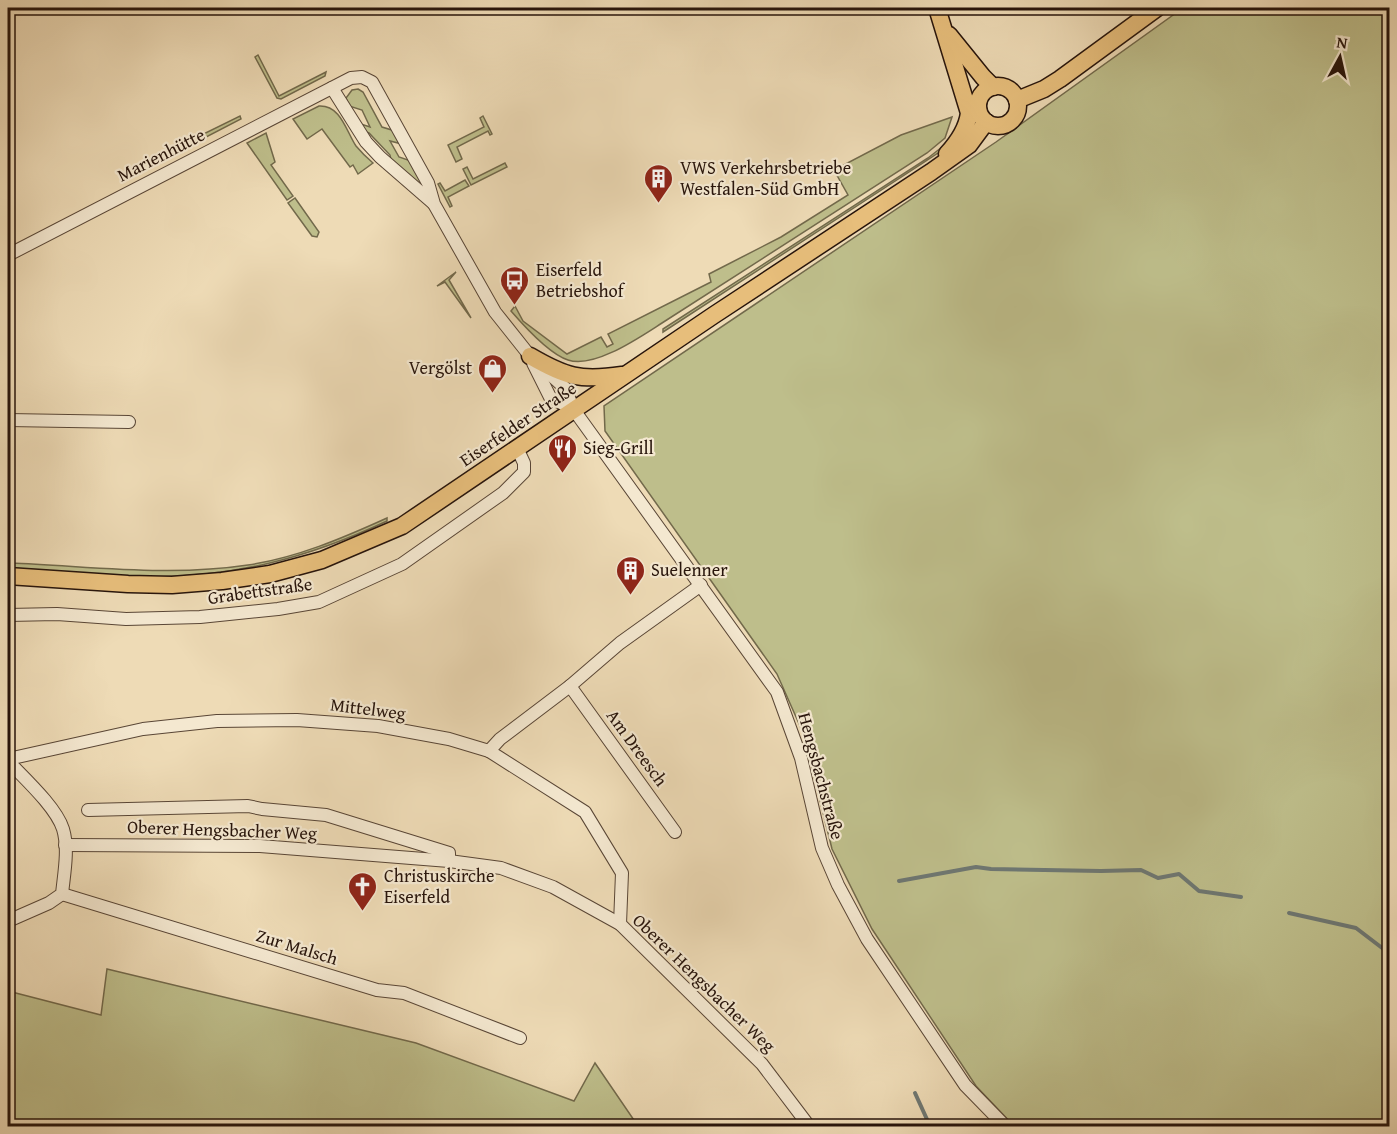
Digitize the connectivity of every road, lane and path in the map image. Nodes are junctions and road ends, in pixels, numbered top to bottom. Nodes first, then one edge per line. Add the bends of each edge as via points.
1 (937, 8) edge
2 (1157, 8) edge
3 (945, 30) junction
4 (332, 88) junction
5 (987, 91) junction
6 (1017, 100) junction
7 (986, 123) junction
8 (930, 172) junction
9 (434, 204) junction
10 (8, 255) edge
11 (530, 356) junction
12 (626, 375) junction
13 (574, 410) junction
14 (8, 420) edge
15 (129, 422) dead end
16 (517, 448) junction
17 (8, 576) edge
18 (701, 585) junction
19 (8, 615) edge
20 (570, 686) junction
21 (489, 751) junction
22 (8, 760) edge
23 (87, 810) dead end
24 (675, 832) dead end
25 (65, 845) junction
26 (449, 861) junction
27 (62, 894) junction
28 (8, 921) edge
29 (620, 924) junction
30 (520, 1038) dead end
31 (809, 1126) edge
32 (1005, 1126) edge

1 - 3 main road
2 - 6 main road via 1060,79
3 - 5 main road via 983,77
3 - 8 main road via 969,113 968,123
4 - 9 street, Marienhütte via 373,149
4 - 9 street, Marienhütte via 357,77 372,82 428,183
4 - 10 street, Marienhütte
5 - 6 main road via 1005,88
5 - 7 main road via 978,106
6 - 7 main road via 1012,120 1002,126
7 - 8 main road, Eiserfelder Straße via 969,145
8 - 12 main road, Eiserfelder Straße
9 - 11 street, Marienhütte via 495,312
11 - 12 main road via 574,377
11 - 13 street, Marienhütte via 565,388
12 - 13 main road, Eiserfelder Straße
13 - 16 main road, Eiserfelder Straße
13 - 18 street, Hengsbachstraße
14 - 15 street
16 - 17 main road, Eiserfelder Straße via 402,526 322,560 281,571 172,585
16 - 19 street, Grabettstraße via 524,472 503,493 402,564 319,602 200,617
18 - 20 street via 620,643
18 - 32 street, Hengsbachstraße via 777,692 801,758 827,864 867,939 965,1085
20 - 21 street
20 - 24 street, Am Dreesch
21 - 22 street, Mittelweg via 378,726 286,720 217,721 142,729
21 - 29 street, Mittelweg via 585,812 622,873
22 - 25 street via 56,817
23 - 26 street, Oberer Hengsbacher Weg via 248,806 327,815 449,853
25 - 26 street, Oberer Hengsbacher Weg via 260,846
25 - 27 street
26 - 29 street, Oberer Hengsbacher Weg via 501,868 553,887
27 - 28 street
27 - 30 street, Zur Malsch via 377,990 404,993
29 - 31 street, Oberer Hengsbacher Weg via 762,1064

